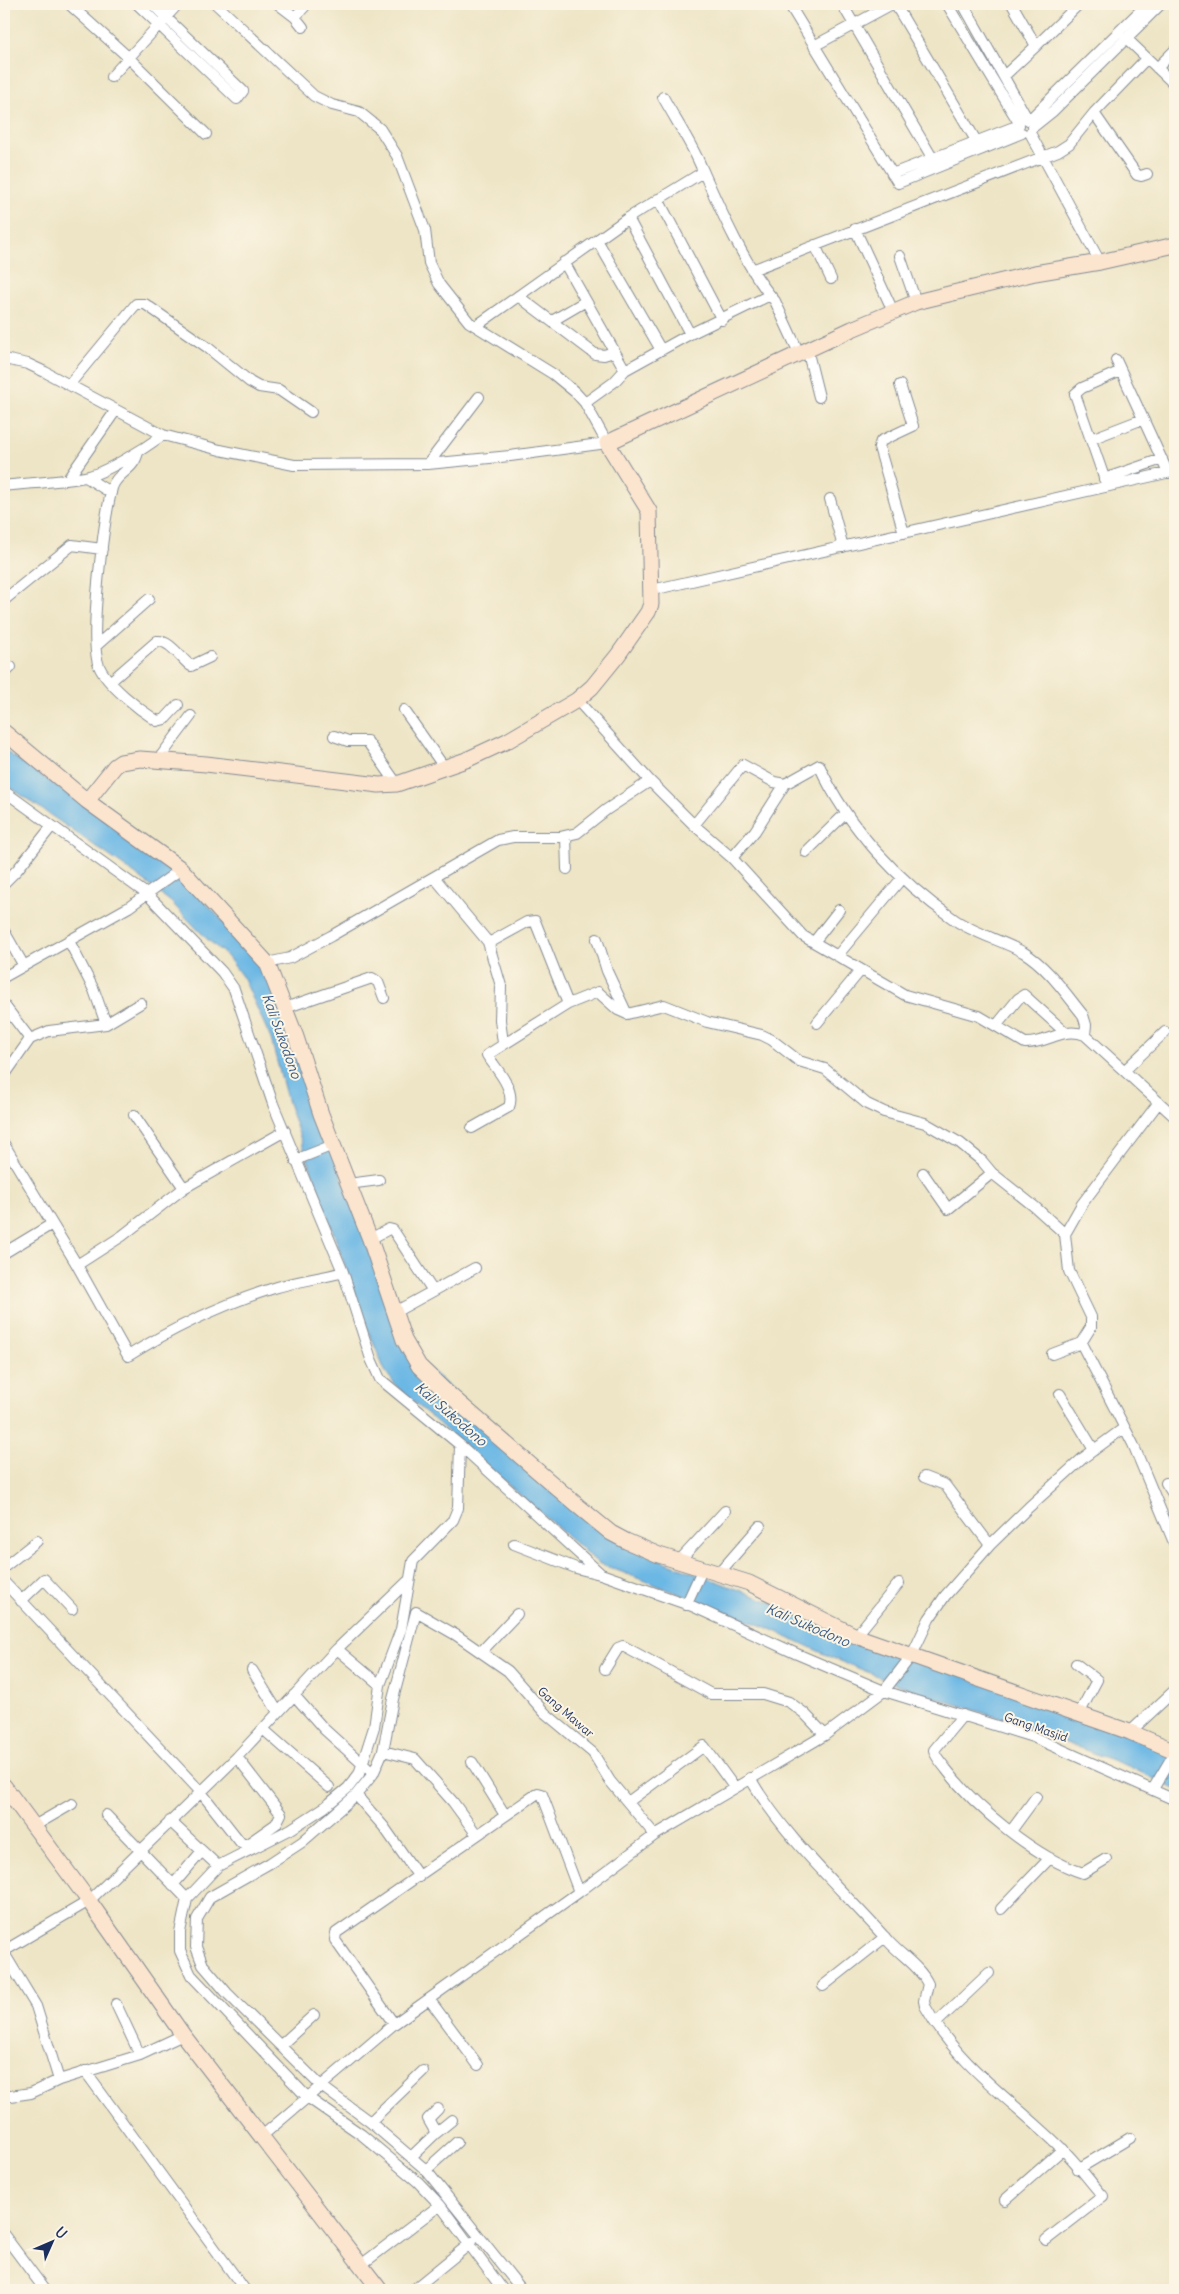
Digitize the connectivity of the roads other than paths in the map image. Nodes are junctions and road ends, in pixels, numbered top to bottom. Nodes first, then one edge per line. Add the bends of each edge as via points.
1 (69, 4) edge
2 (137, 4) edge
3 (152, 4) edge
4 (178, 4) edge
5 (216, 4) edge
6 (278, 4) edge
7 (307, 4) edge
8 (789, 4) edge
9 (842, 4) edge
10 (893, 4) edge
11 (947, 4) edge
12 (964, 4) edge
13 (1012, 4) edge
14 (1079, 4) edge
15 (1147, 4) edge
16 (1161, 4) edge
17 (295, 17) junction
18 (162, 20) junction
19 (855, 25) junction
20 (303, 27) dead end
21 (1126, 38) junction
22 (814, 46) junction
23 (1036, 46) junction
24 (1175, 50) edge
25 (128, 57) junction
26 (1146, 58) junction
27 (1157, 68) junction
28 (1004, 75) junction
29 (111, 77) dead end
30 (1174, 82) edge
31 (662, 97) dead end
32 (1094, 113) junction
33 (1026, 126) junction
34 (206, 134) dead end
35 (979, 146) junction
36 (1044, 157) junction
37 (934, 162) junction
38 (703, 172) junction
39 (1147, 174) dead end
40 (658, 199) junction
41 (628, 218) junction
42 (855, 229) junction
43 (597, 240) junction
44 (814, 245) junction
45 (1175, 245) edge
46 (900, 256) dead end
47 (564, 262) junction
48 (1100, 262) junction
49 (752, 270) junction
50 (831, 279) dead end
51 (518, 296) junction
52 (768, 296) junction
53 (586, 301) junction
54 (916, 302) junction
55 (893, 311) junction
56 (722, 320) junction
57 (552, 321) junction
58 (476, 326) junction
59 (690, 334) junction
60 (660, 350) junction
61 (803, 351) junction
62 (614, 352) junction
63 (4, 359) edge
64 (1116, 360) dead end
65 (625, 370) junction
66 (1121, 371) junction
67 (69, 385) junction
68 (900, 385) dead end
69 (479, 397) dead end
70 (819, 397) dead end
71 (586, 403) junction
72 (116, 410) junction
73 (311, 412) dead end
74 (1143, 420) junction
75 (163, 435) junction
76 (1091, 438) junction
77 (607, 443) junction
78 (138, 452) junction
79 (1162, 459) junction
80 (428, 464) junction
81 (1171, 472) edge
82 (86, 477) junction
83 (68, 478) junction
84 (1106, 483) junction
85 (4, 486) edge
86 (111, 493) junction
87 (830, 499) dead end
88 (904, 533) junction
89 (843, 547) junction
90 (102, 549) junction
91 (652, 590) junction
92 (149, 599) dead end
93 (4, 600) edge
94 (96, 645) junction
95 (210, 657) dead end
96 (11, 666) dead end
97 (4, 674) edge
98 (110, 681) junction
99 (580, 703) junction
100 (178, 705) dead end
101 (404, 710) dead end
102 (191, 716) dead end
103 (4, 732) edge
104 (334, 736) dead end
105 (158, 760) junction
106 (444, 767) junction
107 (650, 781) junction
108 (397, 784) junction
109 (785, 784) junction
110 (4, 790) edge
111 (87, 801) junction
112 (845, 814) junction
113 (694, 825) junction
114 (52, 826) junction
115 (566, 836) junction
116 (806, 852) dead end
117 (732, 858) junction
118 (567, 869) dead end
119 (180, 870) junction
120 (434, 877) junction
121 (902, 878) junction
122 (4, 883) edge
123 (150, 893) junction
124 (839, 910) dead end
125 (4, 931) edge
126 (597, 939) dead end
127 (69, 941) junction
128 (814, 942) junction
129 (488, 944) junction
130 (837, 956) junction
131 (267, 963) junction
132 (24, 966) junction
133 (861, 970) junction
134 (4, 977) edge
135 (384, 998) dead end
136 (141, 1003) dead end
137 (568, 1004) junction
138 (4, 1005) edge
139 (285, 1008) junction
140 (627, 1014) junction
141 (818, 1023) dead end
142 (106, 1024) junction
143 (996, 1026) junction
144 (1065, 1032) junction
145 (1165, 1032) dead end
146 (1085, 1035) junction
147 (30, 1039) junction
148 (503, 1043) junction
149 (1125, 1070) junction
150 (4, 1076) edge
151 (1159, 1102) junction
152 (134, 1114) dead end
153 (1175, 1117) edge
154 (472, 1128) dead end
155 (285, 1131) junction
156 (4, 1144) edge
157 (331, 1145) junction
158 (300, 1160) junction
159 (923, 1173) dead end
160 (992, 1173) junction
161 (380, 1180) dead end
162 (348, 1184) junction
163 (184, 1188) junction
164 (52, 1224) junction
165 (1065, 1234) junction
166 (370, 1238) junction
167 (4, 1253) edge
168 (77, 1265) junction
169 (475, 1268) dead end
170 (343, 1272) junction
171 (434, 1291) junction
172 (395, 1312) junction
173 (1080, 1343) junction
174 (1052, 1354) dead end
175 (1060, 1394) dead end
176 (1124, 1428) junction
177 (465, 1450) junction
178 (1094, 1450) junction
179 (924, 1477) dead end
180 (1166, 1483) dead end
181 (1175, 1497) edge
182 (725, 1511) dead end
183 (760, 1526) dead end
184 (36, 1542) dead end
185 (514, 1544) dead end
186 (990, 1545) junction
187 (1175, 1545) edge
188 (678, 1562) junction
189 (4, 1567) edge
190 (702, 1570) junction
191 (719, 1573) junction
192 (601, 1574) junction
193 (408, 1581) junction
194 (4, 1582) edge
195 (899, 1583) dead end
196 (21, 1601) junction
197 (687, 1603) junction
198 (72, 1609) dead end
199 (517, 1614) dead end
200 (856, 1636) junction
201 (337, 1648) junction
202 (481, 1652) junction
203 (912, 1656) junction
204 (1076, 1664) dead end
205 (605, 1669) dead end
206 (252, 1670) dead end
207 (380, 1685) junction
208 (886, 1689) junction
209 (1175, 1690) edge
210 (294, 1695) junction
211 (278, 1712) junction
212 (1079, 1714) junction
213 (963, 1715) junction
214 (263, 1729) junction
215 (1130, 1732) junction
216 (824, 1735) junction
217 (383, 1751) junction
218 (1175, 1752) edge
219 (237, 1756) junction
220 (472, 1762) dead end
221 (368, 1769) junction
222 (750, 1778) junction
223 (4, 1786) edge
224 (1155, 1786) junction
225 (329, 1787) dead end
226 (734, 1787) junction
227 (200, 1791) junction
228 (356, 1795) junction
229 (1036, 1797) dead end
230 (1175, 1800) edge
231 (628, 1802) junction
232 (72, 1804) dead end
233 (505, 1814) junction
234 (106, 1815) dead end
235 (170, 1821) junction
236 (34, 1826) junction
237 (1011, 1831) junction
238 (477, 1835) junction
239 (655, 1835) junction
240 (138, 1851) junction
241 (202, 1851) junction
242 (1050, 1858) junction
243 (1106, 1859) dead end
244 (218, 1866) junction
245 (419, 1877) junction
246 (173, 1885) junction
247 (579, 1892) junction
248 (187, 1899) junction
249 (89, 1901) junction
250 (1001, 1908) dead end
251 (885, 1938) junction
252 (4, 1952) edge
253 (989, 1973) dead end
254 (210, 1984) junction
255 (823, 1986) dead end
256 (429, 1999) junction
257 (228, 2003) junction
258 (116, 2004) dead end
259 (314, 2015) dead end
260 (936, 2023) junction
261 (394, 2024) junction
262 (183, 2035) junction
263 (281, 2045) junction
264 (140, 2055) junction
265 (478, 2065) dead end
266 (294, 2070) junction
267 (423, 2070) dead end
268 (86, 2071) junction
269 (59, 2080) junction
270 (313, 2091) junction
271 (4, 2097) edge
272 (438, 2109) dead end
273 (452, 2120) dead end
274 (370, 2122) junction
275 (436, 2133) junction
276 (262, 2136) junction
277 (1130, 2138) dead end
278 (457, 2142) dead end
279 (1063, 2149) junction
280 (411, 2157) junction
281 (1078, 2169) junction
282 (426, 2170) junction
283 (1005, 2200) dead end
284 (440, 2205) junction
285 (452, 2211) junction
286 (4, 2235) edge
287 (1046, 2240) dead end
288 (473, 2241) junction
289 (361, 2265) junction
290 (45, 2290) edge
291 (245, 2290) edge
292 (380, 2290) edge
293 (412, 2290) edge
294 (503, 2290) edge
295 (522, 2290) edge

1 - 25 street
2 - 18 street
3 - 18 street
4 - 18 street
5 - 58 street via 314,96 359,112 380,129 392,144 401,166 425,230 429,263 439,284 462,314
6 - 17 street
7 - 17 street
8 - 22 street
9 - 19 street
10 - 19 street
10 - 35 street
11 - 33 street
12 - 28 street
13 - 23 street
14 - 23 street
15 - 33 street
16 - 21 street
17 - 20 street
18 - 18 street via 243,91 237,98
18 - 25 street
19 - 22 street
19 - 37 street
21 - 26 street
21 - 33 street via 1053,112
22 - 37 street via 892,174
23 - 28 street
24 - 27 street
25 - 29 street
25 - 34 street
26 - 27 street
26 - 32 street
27 - 30 street
28 - 33 street
31 - 38 street
32 - 36 street via 1069,144
32 - 39 street via 1137,175
33 - 35 street
33 - 36 street
35 - 37 street
36 - 42 street
36 - 48 street
38 - 40 street
38 - 49 street
40 - 41 street
40 - 56 street
41 - 43 street
41 - 59 street
42 - 44 street
42 - 55 street
43 - 47 street
43 - 60 street
44 - 49 street
44 - 50 street
45 - 48 street
46 - 54 street
47 - 51 street
47 - 53 street
48 - 54 street via 1035,273
49 - 52 street
51 - 57 street
51 - 58 street
52 - 56 street
52 - 61 street via 775,301
53 - 57 street
53 - 62 street
54 - 55 street
55 - 61 street
56 - 59 street
57 - 62 street via 595,354
58 - 71 street via 553,374
59 - 60 street
60 - 65 street
61 - 70 street
61 - 77 street
62 - 65 street
63 - 67 street via 28,364
64 - 66 street
65 - 71 street
66 - 74 street
66 - 76 street via 1075,394
67 - 72 street
67 - 73 street via 118,323 140,303 206,347 250,382 279,390
68 - 88 street via 914,425 881,442 878,447
69 - 80 street
71 - 77 street
72 - 75 street
72 - 83 street
74 - 76 street
74 - 79 street
75 - 78 street
75 - 80 street via 294,465
76 - 84 street
77 - 80 street
77 - 91 street via 649,511
78 - 82 street
78 - 86 street via 132,467 117,480
79 - 81 street
79 - 84 street
81 - 84 street
82 - 83 street
82 - 86 street
83 - 85 street
84 - 88 street
86 - 90 street
87 - 89 street
88 - 89 street
89 - 91 street
90 - 93 street via 72,546
90 - 94 street
91 - 99 street via 648,612
92 - 94 street
94 - 98 street via 100,668
95 - 98 street via 191,666 170,647 157,641
96 - 97 street
98 - 100 street via 157,721 165,719
99 - 106 street via 507,741
99 - 107 street
101 - 106 street
102 - 105 street
103 - 111 street
104 - 108 street via 348,741 367,741
105 - 108 street via 362,784
105 - 111 street via 121,762
106 - 108 street
107 - 113 street
107 - 115 street via 577,833
109 - 112 street via 818,765
109 - 113 street via 774,782 743,765
109 - 117 street via 755,831
110 - 114 street
111 - 119 street
112 - 116 street
112 - 121 street
113 - 117 street
114 - 122 street
114 - 123 street
115 - 118 street
115 - 120 street via 498,840
117 - 128 street via 803,936
119 - 123 street
119 - 131 street
120 - 129 street
120 - 131 street via 363,920 290,958
121 - 130 street
121 - 146 street via 974,932 1025,953 1037,963 1083,1016
123 - 127 street
123 - 155 street via 234,989
124 - 128 street
125 - 132 street
126 - 140 street via 607,971
127 - 132 street
127 - 142 street via 94,990
128 - 130 street
129 - 137 street via 527,922 535,922
129 - 148 street via 501,986
130 - 133 street
131 - 139 street
132 - 134 street
133 - 141 street
133 - 143 street via 905,994 972,1013
135 - 139 street via 378,982 372,978
136 - 142 street
137 - 140 street via 598,992
137 - 148 street
138 - 147 street
139 - 157 street
140 - 160 street via 664,1005 707,1022 772,1040 799,1061 825,1069 867,1104 925,1123 960,1142
142 - 147 street via 49,1031
143 - 144 street via 1025,1043
143 - 144 street via 1024,995
144 - 146 street via 1076,1031
145 - 149 street
146 - 149 street
147 - 150 street
148 - 154 street via 487,1055 508,1088 511,1102
149 - 151 street
151 - 153 street
151 - 165 street via 1082,1204
152 - 163 street
155 - 158 street
155 - 163 street
156 - 164 street
157 - 158 street
157 - 162 street
158 - 170 street
159 - 160 street via 948,1209
160 - 165 street
161 - 162 street
162 - 166 street
163 - 168 street via 122,1236
164 - 167 street
164 - 168 street
165 - 173 street via 1069,1271 1091,1317 1091,1327
166 - 171 street via 389,1229 394,1230
166 - 172 street
168 - 170 street via 128,1356 164,1333 210,1312 272,1289
169 - 171 street
170 - 177 street via 370,1359 380,1379
171 - 172 street
172 - 188 street via 415,1361 444,1390 611,1533
173 - 174 street
173 - 176 street
175 - 178 street
176 - 178 street
176 - 187 street
177 - 192 street
177 - 193 street via 458,1508 453,1520 415,1556
178 - 186 street
179 - 186 street via 945,1484
180 - 181 street
182 - 188 street
183 - 191 street
184 - 189 street
185 - 192 street, Gang Masjid
186 - 203 street via 945,1596 929,1619
188 - 190 street
190 - 191 street
190 - 197 street
191 - 200 street via 749,1583
192 - 197 street, Gang Masjid
193 - 201 street
193 - 207 street via 401,1629
194 - 196 street
195 - 200 street
196 - 198 street via 44,1579
196 - 227 street
197 - 208 street, Gang Masjid
199 - 202 street
200 - 203 street
201 - 207 street
201 - 210 street
202 - 217 street, Gang Mawar via 416,1612
202 - 231 street, Gang Mawar via 508,1671 545,1713 585,1745
203 - 208 street
203 - 212 street
204 - 212 street via 1097,1680
205 - 216 street via 618,1648 623,1646 712,1694 763,1694 789,1702
206 - 211 street
207 - 221 street
208 - 213 street, Gang Masjid
208 - 216 street
209 - 215 street
210 - 211 street
210 - 221 street via 324,1729
211 - 214 street
212 - 215 street
213 - 224 street, Gang Masjid via 1033,1737
213 - 237 street via 934,1748 934,1753 958,1785 984,1811
214 - 219 street
214 - 225 street
215 - 218 street
216 - 222 street
217 - 221 street
217 - 238 street via 415,1759
218 - 224 street
219 - 227 street
219 - 227 street via 279,1809 281,1818 276,1824 253,1842 241,1843
220 - 233 street
221 - 228 street
221 - 244 street via 326,1807 291,1829
222 - 226 street
222 - 251 street via 795,1840
223 - 236 street
224 - 230 street, Gang Masjid
226 - 231 street via 704,1746
226 - 239 street
227 - 235 street
228 - 245 street via 384,1827
228 - 254 street via 302,1842 205,1902 197,1919 196,1947
229 - 237 street
231 - 239 street, Gang Mawar
232 - 236 street
233 - 238 street
233 - 247 street via 542,1794
234 - 240 street
235 - 240 street
235 - 241 street
236 - 249 street
237 - 242 street
238 - 245 street
239 - 247 street
240 - 246 street
240 - 249 street
241 - 244 street
241 - 246 street
242 - 243 street via 1083,1873
242 - 250 street
244 - 248 street
245 - 261 street via 334,1937
246 - 248 street
247 - 256 street
248 - 254 street via 180,1932 180,1951 191,1974
249 - 252 street
249 - 262 street
251 - 255 street
251 - 260 street via 926,1978 928,1987 924,2002
252 - 269 street via 36,2006
253 - 260 street
254 - 257 street
256 - 261 street
256 - 265 street
257 - 263 street
257 - 266 street
258 - 264 street
259 - 263 street
260 - 279 street via 980,2077
261 - 270 street
262 - 264 street
262 - 276 street
263 - 266 street
264 - 268 street
266 - 270 street
266 - 270 street
267 - 274 street
268 - 269 street
268 - 291 street
269 - 271 street via 24,2095
270 - 274 street
270 - 276 street
270 - 284 street
272 - 275 street via 428,2119
273 - 275 street
274 - 280 street
275 - 280 street
276 - 289 street
277 - 281 street
278 - 282 street
279 - 281 street
279 - 283 street
280 - 282 street
281 - 287 street via 1103,2196
282 - 285 street
284 - 285 street
284 - 289 street
285 - 288 street
286 - 290 street
288 - 293 street
288 - 294 street
288 - 295 street
289 - 292 street

